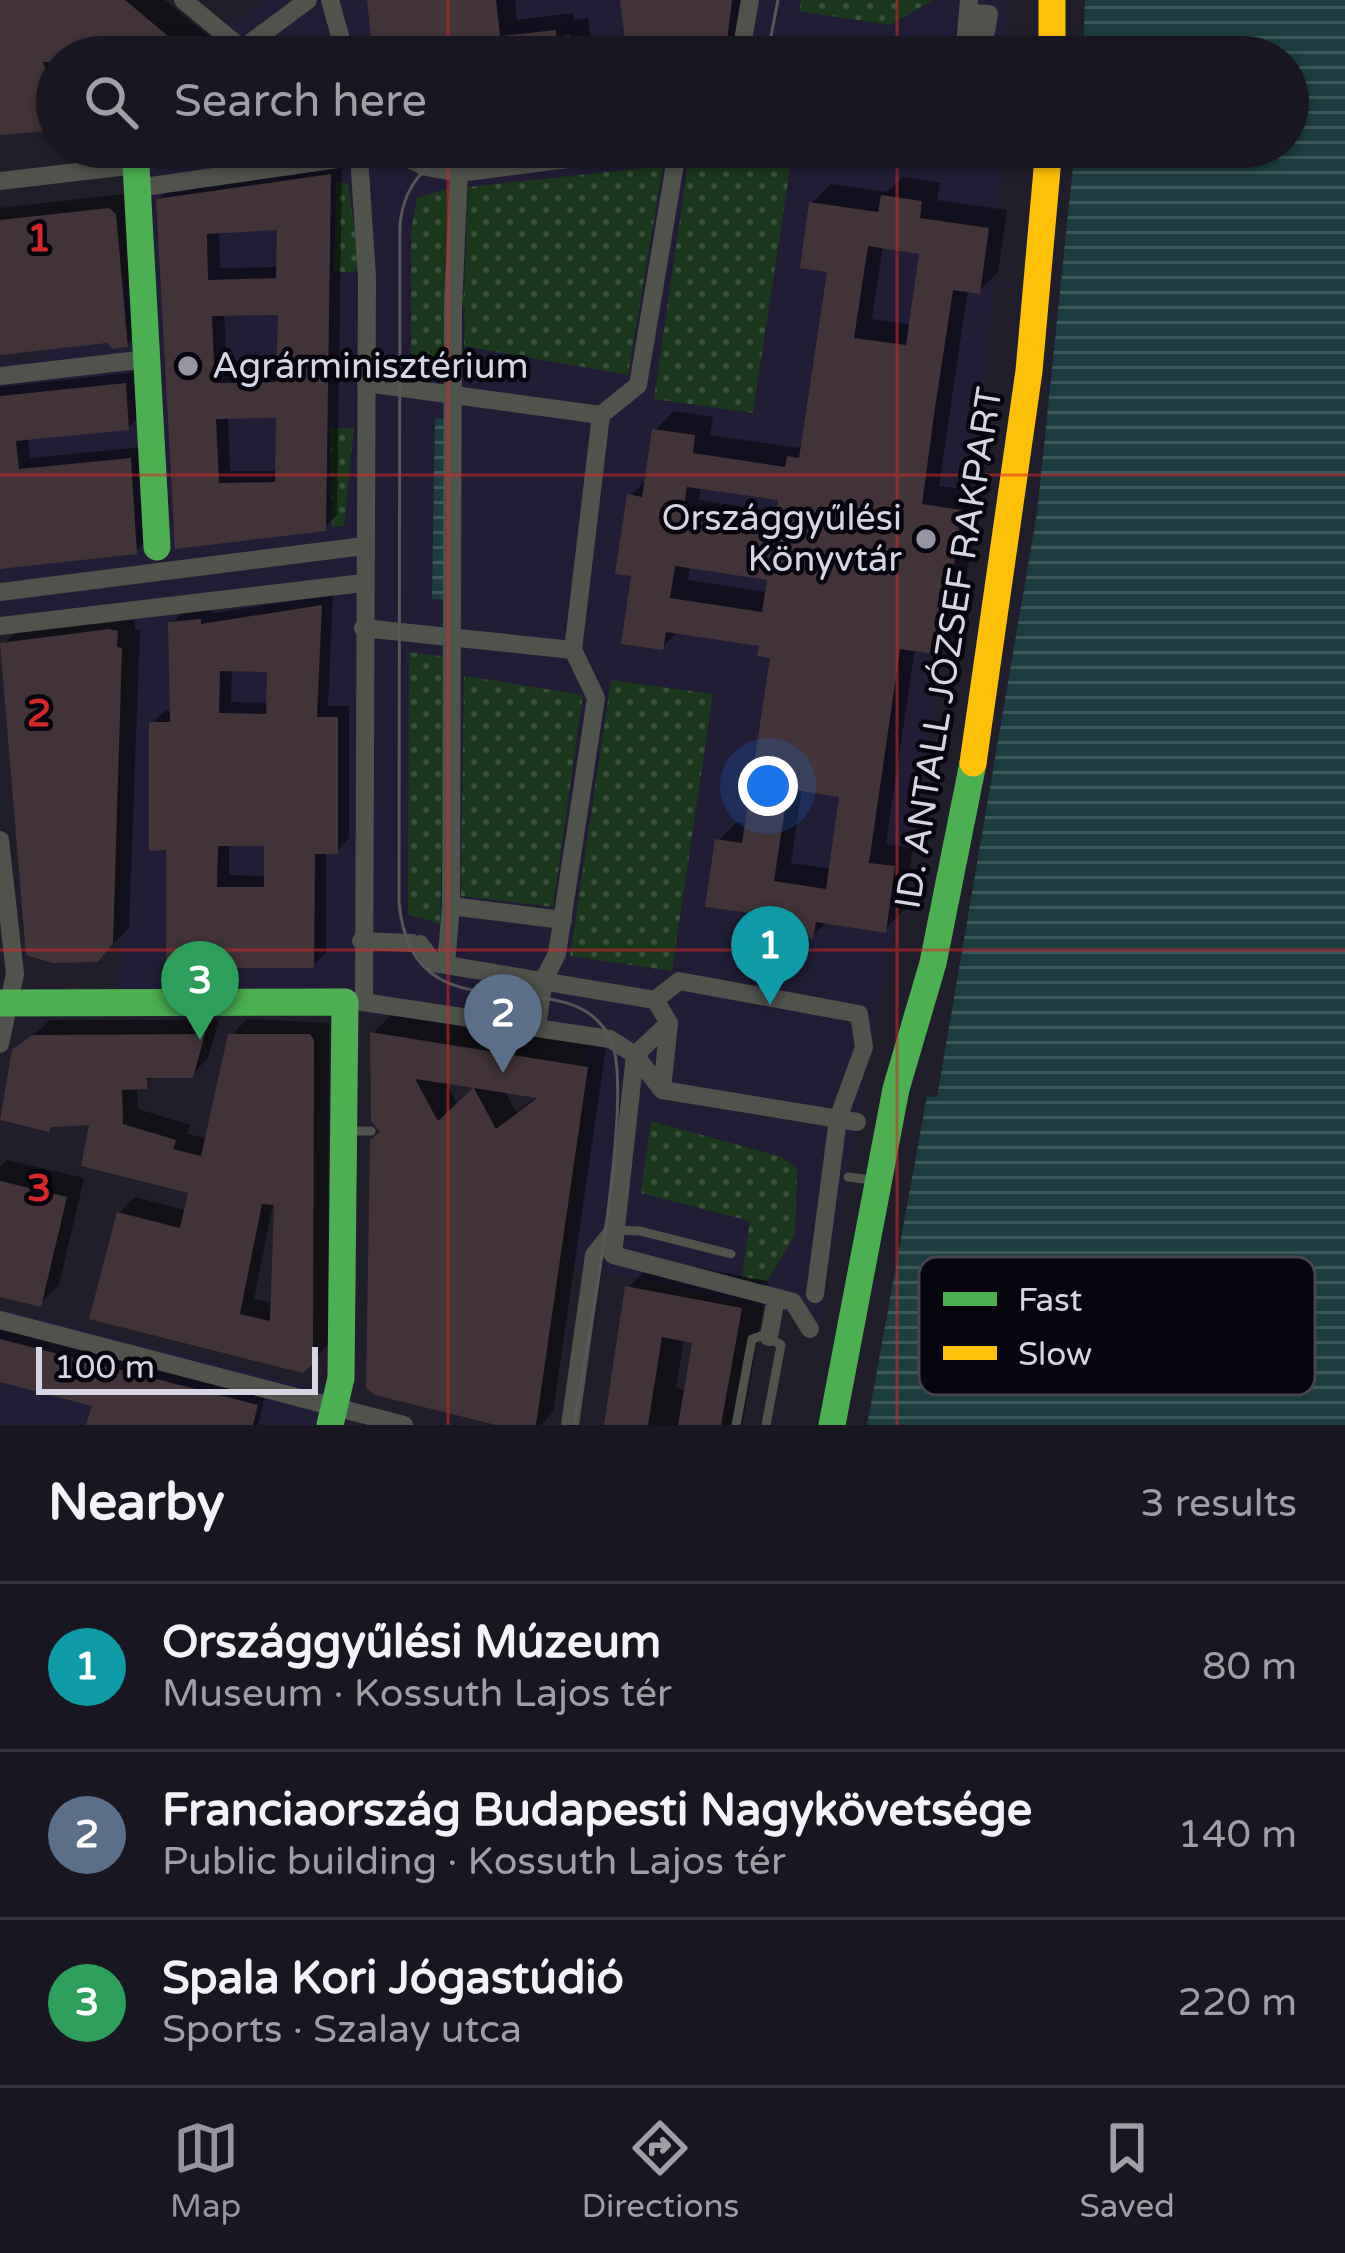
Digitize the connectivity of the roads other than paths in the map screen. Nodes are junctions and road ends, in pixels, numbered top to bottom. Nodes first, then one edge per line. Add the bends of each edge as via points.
1 (183, 0) edge
2 (308, 0) edge
3 (330, 0) edge
4 (750, 0) edge
5 (970, 0) edge
6 (1052, 0) edge
7 (222, 36) edge
8 (263, 36) edge
9 (340, 36) edge
10 (744, 36) edge
11 (966, 36) edge
12 (1052, 36) edge
13 (147, 168) edge
14 (208, 168) edge
15 (362, 168) edge
16 (432, 168) edge
17 (499, 168) edge
18 (674, 168) edge
19 (1047, 168) edge
20 (459, 173) junction
21 (136, 176) junction
22 (0, 181) edge
23 (147, 359) junction
24 (0, 376) edge
25 (366, 383) junction
26 (455, 395) junction
27 (602, 415) junction
28 (364, 546) junction
29 (158, 560) junction
30 (363, 583) junction
31 (0, 592) edge
32 (0, 626) edge
33 (363, 628) junction
34 (456, 635) junction
35 (572, 650) junction
36 (0, 840) edge
37 (452, 905) junction
38 (563, 920) junction
39 (361, 940) junction
40 (446, 964) junction
41 (544, 980) junction
42 (655, 1000) junction
43 (354, 1001) junction
44 (5, 1003) edge
45 (669, 1023) junction
46 (537, 1028) junction
47 (0, 1044) edge
48 (635, 1054) junction
49 (662, 1090) junction
50 (847, 1120) junction
51 (848, 1177) dead end
52 (878, 1181) junction
53 (614, 1223) junction
54 (869, 1224) junction
55 (731, 1253) dead end
56 (776, 1298) junction
57 (0, 1319) edge
58 (769, 1336) junction
59 (332, 1416) edge
60 (404, 1425) edge
61 (570, 1425) edge
62 (736, 1425) edge
63 (766, 1425) edge
64 (813, 1425) edge
65 (832, 1425) edge

1 - 7 street
2 - 8 street
3 - 9 street
4 - 10 street
5 - 11 street
6 - 12 main road
13 - 21 street
14 - 21 street
15 - 25 street
16 - 20 street
17 - 20 street
18 - 27 street via 638,385
19 - 52 main road, ID. ANTALL JÓZSEF RAKPART via 1029,371 978,739 950,890
20 - 26 street
21 - 22 street
21 - 23 main road
23 - 24 street
23 - 29 main road
25 - 26 street
25 - 28 street
26 - 27 street
26 - 34 street
27 - 35 street via 595,533
28 - 29 street
28 - 30 street
29 - 31 street
30 - 32 street via 139,621
30 - 33 street
33 - 34 street
33 - 39 street
34 - 35 street
34 - 37 street
35 - 38 street via 596,698
36 - 44 street via 15,974
37 - 38 street
37 - 40 street
38 - 41 street
39 - 40 street via 416,943 434,963
39 - 43 street
40 - 41 street
41 - 42 street
41 - 46 street
42 - 45 street
42 - 50 street via 679,981 859,1014 864,1047
43 - 44 main road
43 - 46 street
43 - 59 main road via 357,1131
44 - 47 street
45 - 48 street
45 - 49 street
46 - 48 street via 610,1039
48 - 49 street
48 - 53 street
49 - 50 street
50 - 56 street via 810,1329 793,1302
51 - 52 lane
52 - 54 main road, ID. ANTALL JÓZSEF RAKPART
53 - 55 lane
53 - 56 street via 613,1256
53 - 61 street via 594,1255
54 - 64 main road, ID. ANTALL JÓZSEF RAKPART via 846,1252
54 - 65 main road, ID. ANTALL JÓZSEF RAKPART
56 - 58 street
57 - 59 street
58 - 62 lane via 752,1339
58 - 63 lane via 781,1345
59 - 60 street

